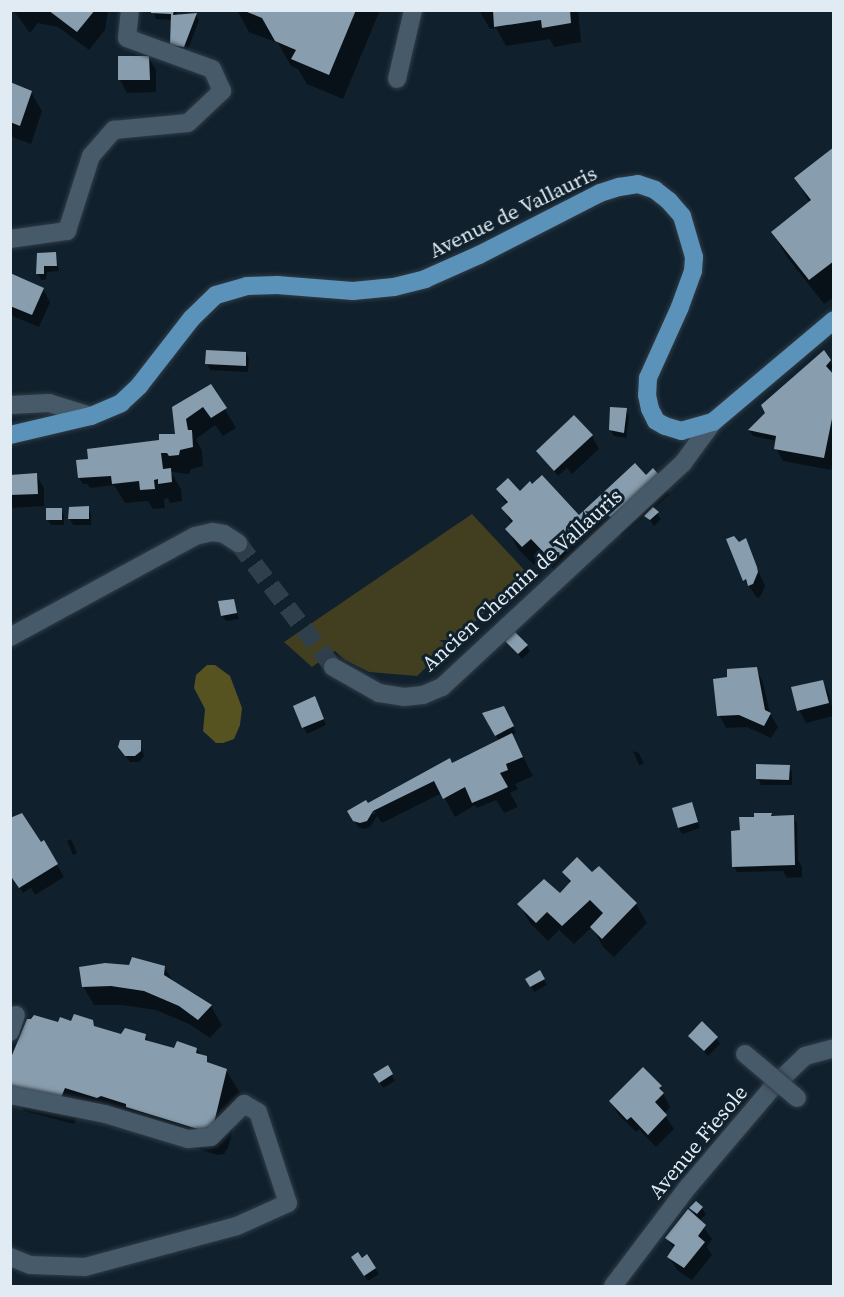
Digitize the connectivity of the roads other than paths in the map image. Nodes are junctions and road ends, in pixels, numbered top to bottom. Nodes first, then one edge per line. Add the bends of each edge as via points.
1 (130, 10) edge
2 (413, 10) edge
3 (397, 79) dead end
4 (10, 238) edge
5 (834, 320) edge
6 (10, 405) edge
7 (91, 416) junction
8 (713, 422) junction
9 (10, 435) edge
10 (238, 543) tunnel mouth
11 (10, 637) edge
12 (333, 667) tunnel mouth
13 (834, 1048) edge
14 (745, 1054) dead end
15 (10, 1095) edge
16 (797, 1098) dead end
17 (10, 1257) edge
18 (613, 1287) edge

1 - 4 street via 127,38 212,69 222,91 188,123 114,130 91,156 67,231
2 - 3 street
5 - 8 main road, Avenue de Vallauris
6 - 7 street via 49,403
7 - 8 main road, Avenue de Vallauris via 120,403 139,386 192,318 216,296 247,286 352,291 394,287 424,279 479,255 600,193 638,184 655,190 682,216 694,257 680,307 648,378 650,409 656,421 681,431
7 - 9 main road, Avenue de Vallauris
8 - 12 street, Ancien Chemin de Vallauris via 683,463 442,687 404,697 378,693
10 - 11 street via 218,533 195,536
13 - 18 street, Avenue Fiesole via 805,1056 772,1088 688,1187
14 - 16 street, bridge
15 - 17 street via 105,1114 188,1139 212,1137 244,1104 258,1112 288,1203 237,1226 85,1267 30,1265

